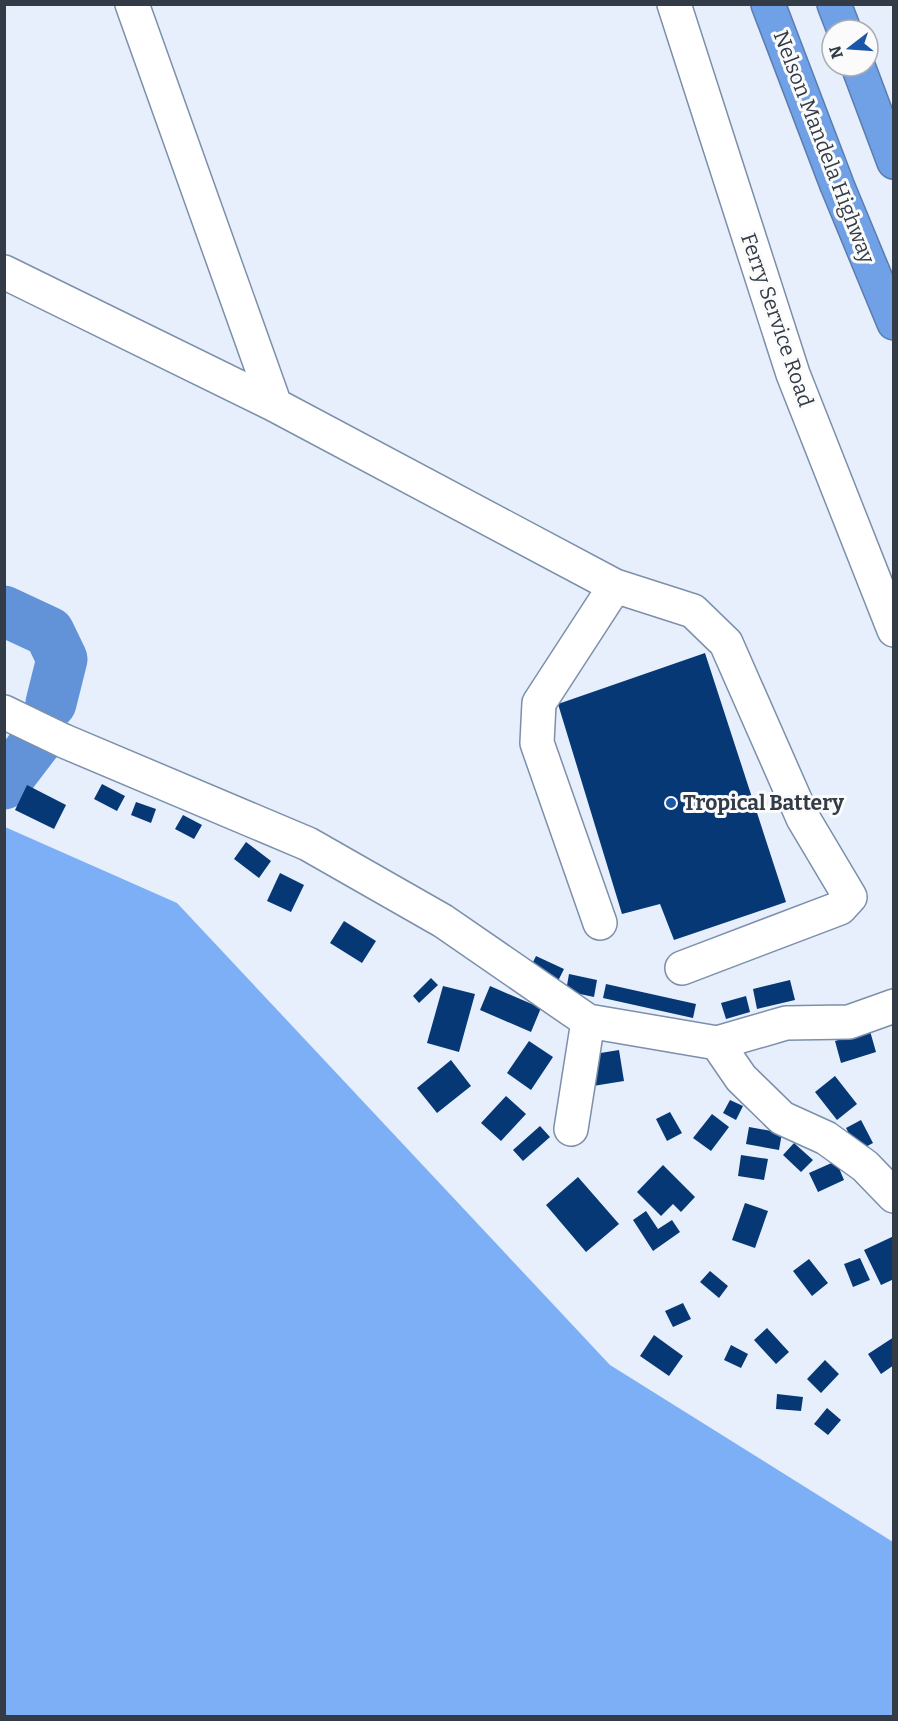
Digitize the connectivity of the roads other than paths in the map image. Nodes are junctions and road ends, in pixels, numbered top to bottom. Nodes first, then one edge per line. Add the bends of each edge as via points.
1 (132, 4) edge
2 (674, 4) edge
3 (768, 4) edge
4 (862, 78) edge
5 (894, 162) edge
6 (4, 272) edge
7 (894, 323) edge
8 (275, 405) junction
9 (615, 586) junction
10 (894, 630) edge
11 (4, 712) edge
12 (600, 923) dead end
13 (682, 968) dead end
14 (894, 1006) edge
15 (588, 1021) junction
16 (717, 1043) junction
17 (571, 1130) dead end
18 (894, 1196) edge

1 - 8 street
2 - 10 street, Ferry Service Road via 793,374
3 - 7 highway, Nelson Mandela Highway
4 - 5 highway
6 - 8 street
8 - 9 street
9 - 12 street via 539,703 537,743
9 - 13 street via 693,611 726,643 803,818 850,897 840,909
11 - 15 street via 308,844 443,921
14 - 16 street via 849,1022 786,1023
15 - 16 street
15 - 17 street
16 - 18 street via 741,1077 782,1118 826,1138 865,1166

